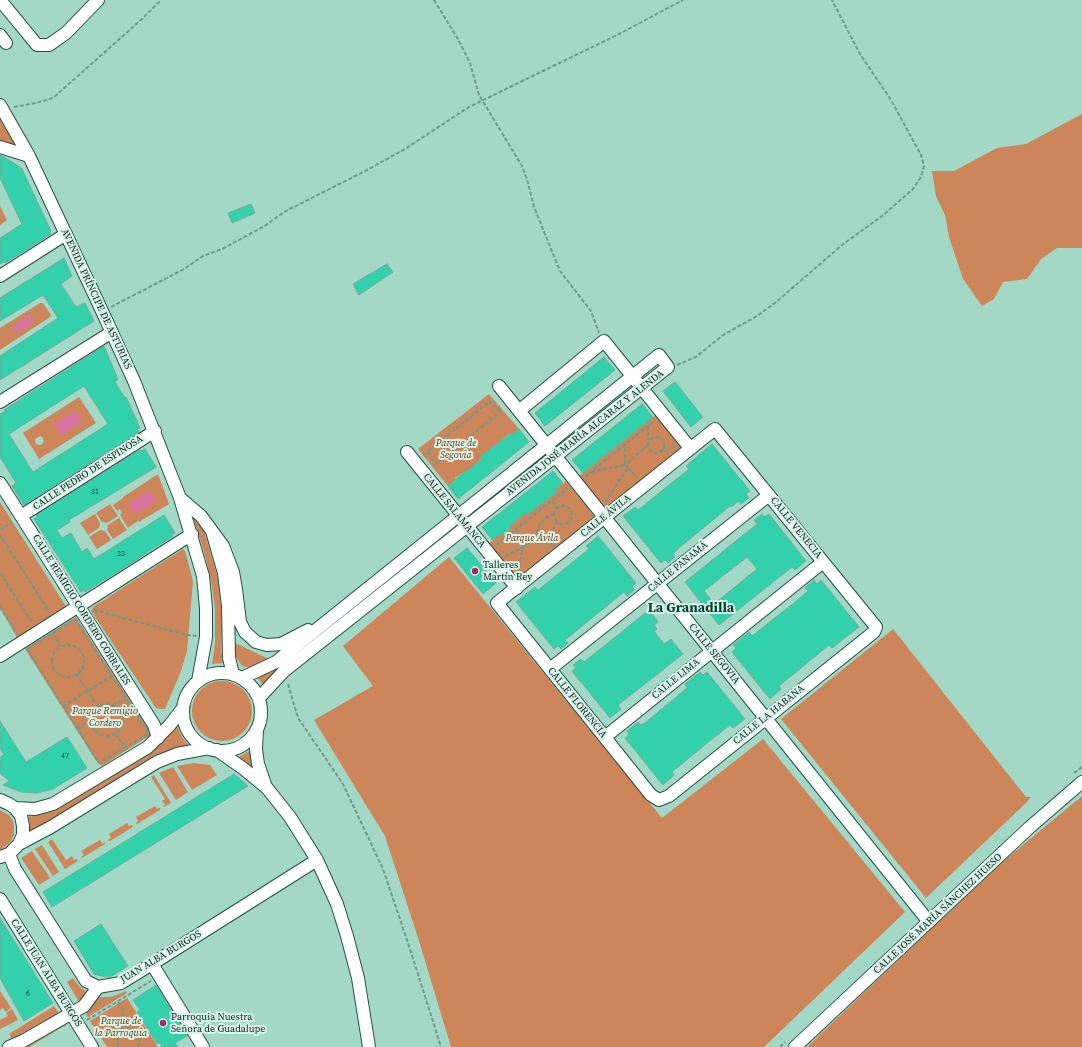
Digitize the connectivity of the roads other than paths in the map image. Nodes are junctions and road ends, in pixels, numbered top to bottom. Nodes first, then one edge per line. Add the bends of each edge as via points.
1 (0, 0) edge
2 (98, 0) edge
3 (2, 111) edge
4 (0, 147) edge
5 (29, 156) junction
6 (66, 234) junction
7 (0, 276) edge
8 (112, 332) junction
9 (633, 376) junction
10 (499, 386) dead end
11 (642, 388) junction
12 (0, 402) edge
13 (519, 411) junction
14 (715, 429) joint
15 (155, 431) junction
16 (547, 445) junction
17 (690, 448) junction
18 (407, 452) dead end
19 (556, 457) junction
20 (0, 483) edge
21 (769, 495) junction
22 (180, 498) junction
23 (21, 516) junction
24 (459, 516) junction
25 (605, 518) junction
26 (468, 526) junction
27 (212, 531) junction
28 (192, 534) junction
29 (823, 562) junction
30 (658, 584) junction
31 (516, 588) junction
32 (497, 603) joint
33 (78, 607) junction
34 (332, 617) junction
35 (876, 627) joint
36 (712, 651) junction
37 (0, 656) edge
38 (550, 669) junction
39 (238, 676) junction
40 (198, 681) junction
41 (259, 698) junction
42 (183, 708) junction
43 (766, 719) junction
44 (257, 729) junction
45 (605, 737) junction
46 (158, 738) junction
47 (213, 749) junction
48 (1082, 782) edge
49 (267, 788) junction
50 (0, 800) edge
51 (659, 800) joint
52 (15, 808) junction
53 (19, 844) junction
54 (4, 856) edge
55 (318, 860) junction
56 (0, 900) edge
57 (929, 922) junction
58 (152, 964) junction
59 (98, 987) junction
60 (71, 1013) junction
61 (9, 1047) edge
62 (92, 1047) edge
63 (203, 1047) edge
64 (369, 1047) edge
65 (795, 1047) edge

1 - 2 street via 37,45 49,45 66,33
3 - 5 street, AVENIDA PRÍNCIPE DE ASTURIAS
4 - 5 street
5 - 6 street, AVENIDA PRÍNCIPE DE ASTURIAS
6 - 7 street
6 - 8 street, AVENIDA PRÍNCIPE DE ASTURIAS
8 - 12 street
8 - 15 street, AVENIDA PRÍNCIPE DE ASTURIAS
9 - 11 street
9 - 11 street, AVENIDA JOSÉ MARÍA ALCARAZ Y ALENDA via 659,355 668,367
9 - 13 street via 604,341
9 - 16 street, AVENIDA JOSÉ MARÍA ALCARAZ Y ALENDA
10 - 13 street, CALLE SEGOVIA
11 - 17 street
11 - 19 street, AVENIDA JOSÉ MARÍA ALCARAZ Y ALENDA
13 - 16 street, CALLE SEGOVIA
14 - 17 street, CALLE ÁVILA
14 - 21 street, CALLE VENECIA
15 - 22 street, AVENIDA PRÍNCIPE DE ASTURIAS
15 - 23 street, CALLE PEDRO DE ESPINOSA
16 - 19 street, CALLE SEGOVIA
16 - 24 street, AVENIDA JOSÉ MARÍA ALCARAZ Y ALENDA
17 - 25 street, CALLE ÁVILA
18 - 24 street, CALLE SALAMANCA
19 - 25 street, CALLE SEGOVIA
19 - 26 street, AVENIDA JOSÉ MARÍA ALCARAZ Y ALENDA
20 - 23 street, CALLE REMIGIO CORDERO CORRALES
21 - 29 street, CALLE VENECIA
21 - 30 street, CALLE PANAMÁ
22 - 27 street, AVENIDA PRÍNCIPE DE ASTURIAS via 201,516
22 - 28 street, AVENIDA PRÍNCIPE DE ASTURIAS
23 - 33 street, CALLE REMIGIO CORDERO CORRALES
24 - 26 street, CALLE SALAMANCA
24 - 34 street, AVENIDA JOSÉ MARÍA ALCARAZ Y ALENDA
25 - 30 street, CALLE SEGOVIA
25 - 31 street, CALLE ÁVILA
26 - 31 street, CALLE SALAMANCA
26 - 41 street, AVENIDA JOSÉ MARÍA ALCARAZ Y ALENDA via 284,672
27 - 34 street, AVENIDA JOSÉ MARÍA ALCARAZ Y ALENDA via 223,546 233,572 240,622 245,632 256,642 267,645 280,644
27 - 39 street, AVENIDA PRÍNCIPE DE ASTURIAS via 228,606 229,658
28 - 33 street
28 - 40 street, AVENIDA PRÍNCIPE DE ASTURIAS via 203,576 206,608 206,637
29 - 35 street, CALLE VENECIA
29 - 36 street, CALLE LIMA
30 - 36 street, CALLE SEGOVIA
30 - 38 street, CALLE PANAMÁ
31 - 32 street, CALLE ÁVILA
32 - 38 street, CALLE FLORENCIA
33 - 37 street
33 - 46 street, CALLE REMIGIO CORDERO CORRALES via 154,725
34 - 39 street, AVENIDA JOSÉ MARÍA ALCARAZ Y ALENDA via 276,662
35 - 43 street, CALLE LA HABANA via 874,632
36 - 43 street, CALLE SEGOVIA
36 - 45 street, CALLE LIMA
38 - 45 street, CALLE FLORENCIA
39 - 40 street via 221,673 209,675
39 - 41 street via 252,687
40 - 42 street via 191,688
41 - 44 street via 261,714
42 - 46 street
42 - 47 street via 184,721 189,733 198,742
43 - 51 street, CALLE LA HABANA via 669,796
43 - 57 street, CALLE SEGOVIA
44 - 47 street via 249,740 238,747 226,750
44 - 49 street via 258,764
45 - 51 street, CALLE FLORENCIA via 652,795
46 - 52 street via 148,747 53,804 35,809
47 - 49 street
47 - 53 street via 177,754 157,762
48 - 57 street, CALLE JOSÉ MARÍA SÁNCHEZ HUESO via 1030,826
49 - 55 street via 290,817
50 - 52 street
52 - 53 street via 24,826
53 - 54 street
54 - 59 street via 15,869 86,981
55 - 58 street, JUAN ALBA BURGOS
55 - 64 street via 348,936 358,978
56 - 60 street, CALLE JUAN ALBA BURGOS
57 - 65 street, CALLE JOSÉ MARÍA SÁNCHEZ HUESO
58 - 59 street, JUAN ALBA BURGOS via 121,983
58 - 63 street
59 - 60 street via 84,1006
60 - 61 street
60 - 62 street, CALLE JUAN ALBA BURGOS

